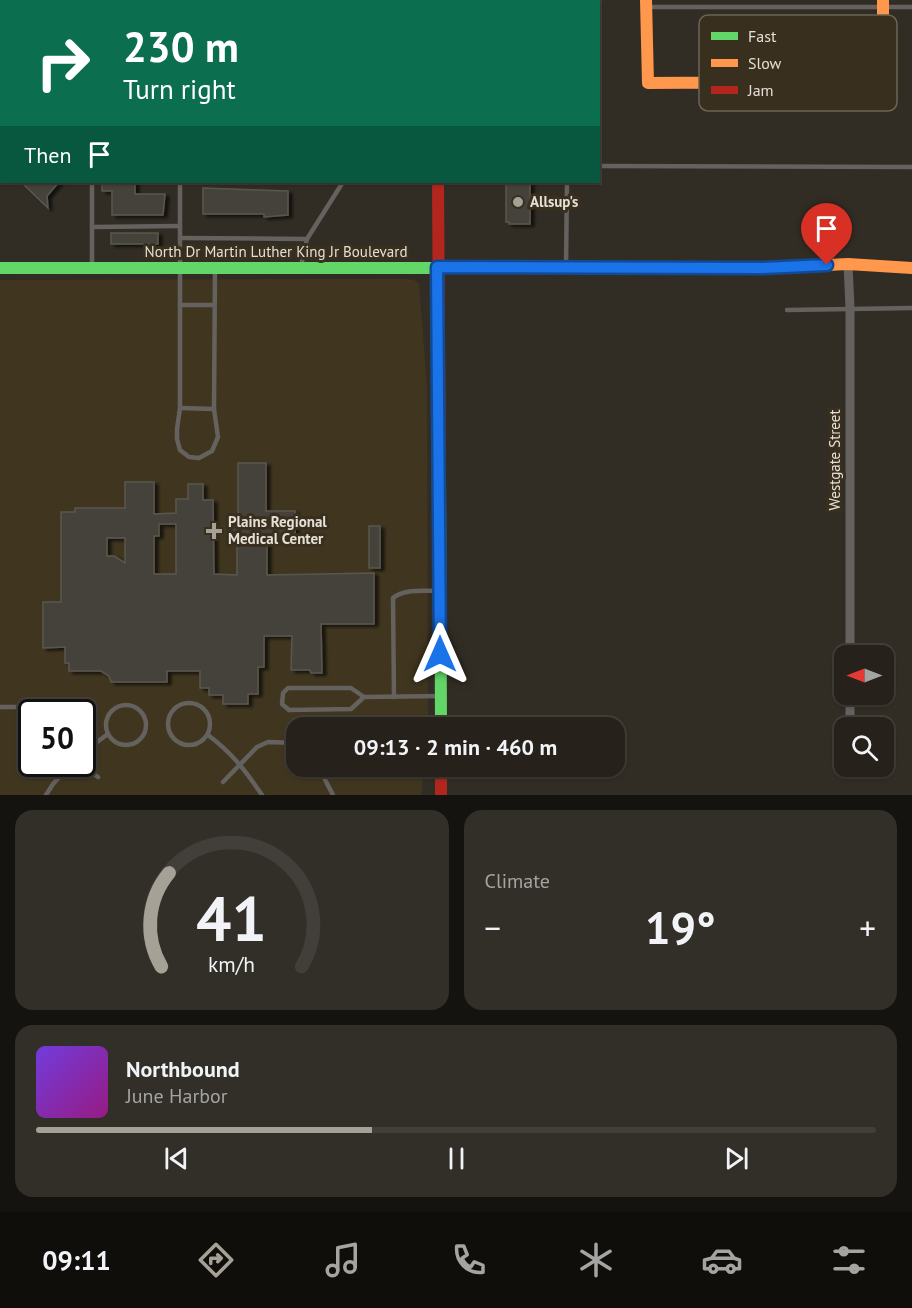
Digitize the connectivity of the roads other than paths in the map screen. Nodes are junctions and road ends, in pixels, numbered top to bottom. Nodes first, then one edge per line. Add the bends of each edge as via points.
1 (883, 3) edge
2 (646, 4) edge
3 (912, 7) edge
4 (699, 83) edge
5 (600, 166) edge
6 (912, 167) edge
7 (92, 183) edge
8 (180, 183) edge
9 (342, 183) edge
10 (438, 183) edge
11 (567, 183) edge
12 (180, 226) junction
13 (92, 227) junction
14 (180, 238) junction
15 (307, 239) junction
16 (848, 264) junction
17 (301, 267) junction
18 (437, 267) junction
19 (912, 267) edge
20 (0, 268) edge
21 (92, 268) junction
22 (180, 268) junction
23 (215, 268) junction
24 (566, 268) junction
25 (214, 304) junction
26 (180, 305) junction
27 (850, 308) junction
28 (912, 308) edge
29 (787, 310) dead end
30 (180, 408) junction
31 (214, 409) junction
32 (440, 591) junction
33 (850, 645) edge
34 (441, 696) junction
35 (364, 697) junction
36 (394, 697) junction
37 (0, 707) edge
38 (18, 707) edge
39 (441, 717) edge
40 (108, 734) junction
41 (208, 735) junction
42 (96, 743) edge
43 (286, 743) edge
44 (241, 764) junction
45 (59, 777) edge
46 (324, 777) edge
47 (441, 777) edge
48 (223, 782) dead end
49 (46, 795) edge
50 (262, 795) edge
51 (333, 795) edge
52 (441, 795) edge

1 - 2 lane
1 - 3 lane
2 - 4 street via 648,83
5 - 6 lane
7 - 13 lane
8 - 12 lane
9 - 15 lane
10 - 18 street
11 - 24 lane
12 - 13 lane
12 - 14 lane
13 - 21 lane
14 - 15 lane
14 - 22 lane
15 - 17 lane
16 - 19 street, North Dr Martin Luther King Jr Boulevard
16 - 24 street, North Dr Martin Luther King Jr Boulevard
16 - 27 street, Westgate Street
17 - 18 street, North Dr Martin Luther King Jr Boulevard
17 - 23 street, North Dr Martin Luther King Jr Boulevard
18 - 24 street, North Dr Martin Luther King Jr Boulevard
18 - 32 street
20 - 21 street, North Dr Martin Luther King Jr Boulevard
21 - 22 street, North Dr Martin Luther King Jr Boulevard
22 - 23 street, North Dr Martin Luther King Jr Boulevard
22 - 26 lane
23 - 25 lane
25 - 26 lane
25 - 31 lane
26 - 30 lane
27 - 28 lane
27 - 29 lane
27 - 33 street, Westgate Street
30 - 31 lane
30 - 31 lane via 180,450 199,458 212,451 218,437
32 - 34 street
32 - 36 lane via 400,593 393,598
34 - 36 lane
34 - 39 street
35 - 35 lane via 351,688 288,688 282,704 289,710 351,709
35 - 36 lane
37 - 38 lane
40 - 40 lane via 120,745 135,743 145,731 144,715 132,705 116,707 106,719
40 - 42 lane
41 - 41 lane via 198,744 183,745 169,730 170,716 179,705 199,705 211,721
41 - 44 lane
43 - 44 lane via 268,742 257,747
44 - 48 lane
44 - 50 lane
45 - 49 lane
46 - 51 lane
47 - 52 street

